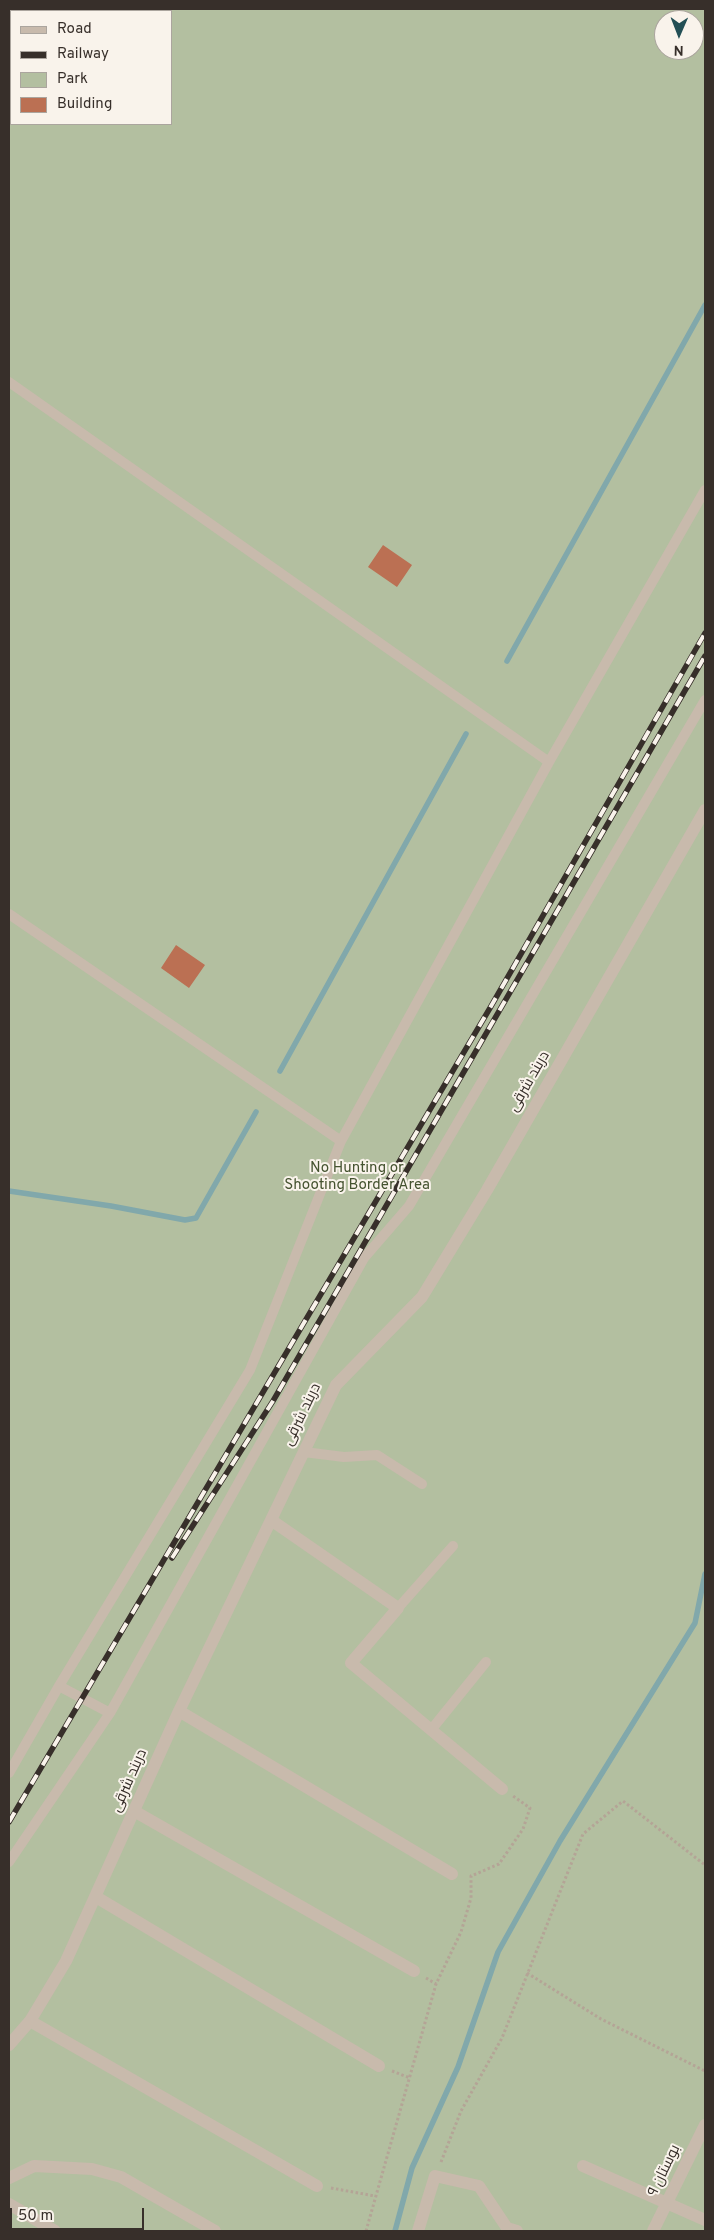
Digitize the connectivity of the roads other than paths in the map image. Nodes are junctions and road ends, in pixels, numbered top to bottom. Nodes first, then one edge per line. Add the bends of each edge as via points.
1 (9, 382) edge
2 (705, 490) edge
3 (705, 700) edge
4 (549, 762) junction
5 (705, 810) edge
6 (9, 914) edge
7 (341, 1141) junction
8 (304, 1452) junction
9 (422, 1484) dead end
10 (271, 1520) junction
11 (453, 1546) dead end
12 (398, 1608) junction
13 (486, 1662) dead end
14 (58, 1686) junction
15 (179, 1711) junction
16 (110, 1714) junction
17 (431, 1730) junction
18 (9, 1773) edge
19 (502, 1789) road end
20 (134, 1811) junction
21 (9, 1862) edge
22 (452, 1874) dead end
23 (96, 1897) junction
24 (414, 1971) dead end
25 (30, 2021) junction
26 (9, 2045) edge
27 (379, 2066) dead end
28 (705, 2125) edge
29 (583, 2166) dead end
30 (9, 2178) edge
31 (317, 2186) road end
32 (668, 2202) junction
33 (9, 2204) edge
34 (705, 2220) edge
35 (55, 2231) edge
36 (216, 2231) edge
37 (418, 2231) edge
38 (517, 2231) edge
39 (653, 2231) edge

1 - 4 lane
2 - 4 lane
3 - 16 lane via 409,1206 364,1258
4 - 7 lane
5 - 8 street, دربند شرقی via 422,1297 336,1385
6 - 7 lane
7 - 14 lane via 250,1370
8 - 9 lane via 344,1457 377,1455
8 - 10 street, دربند شرقی
10 - 12 street
10 - 15 street, دربند شرقی
11 - 12 lane
12 - 17 street via 351,1663
13 - 17 lane
14 - 16 lane
14 - 18 lane
15 - 20 street, دربند شرقی
15 - 22 street
16 - 21 lane
17 - 19 street
20 - 23 street, دربند شرقی
20 - 24 street
23 - 25 street, دربند شرقی via 66,1961
23 - 27 street
25 - 26 street, دربند شرقی
25 - 31 street
28 - 32 street, بوستان ۹
29 - 32 street
30 - 36 street via 34,2166 92,2169 121,2177
32 - 34 street
32 - 39 street, بوستان ۹
33 - 35 street
37 - 38 street via 435,2176 479,2186 508,2228

